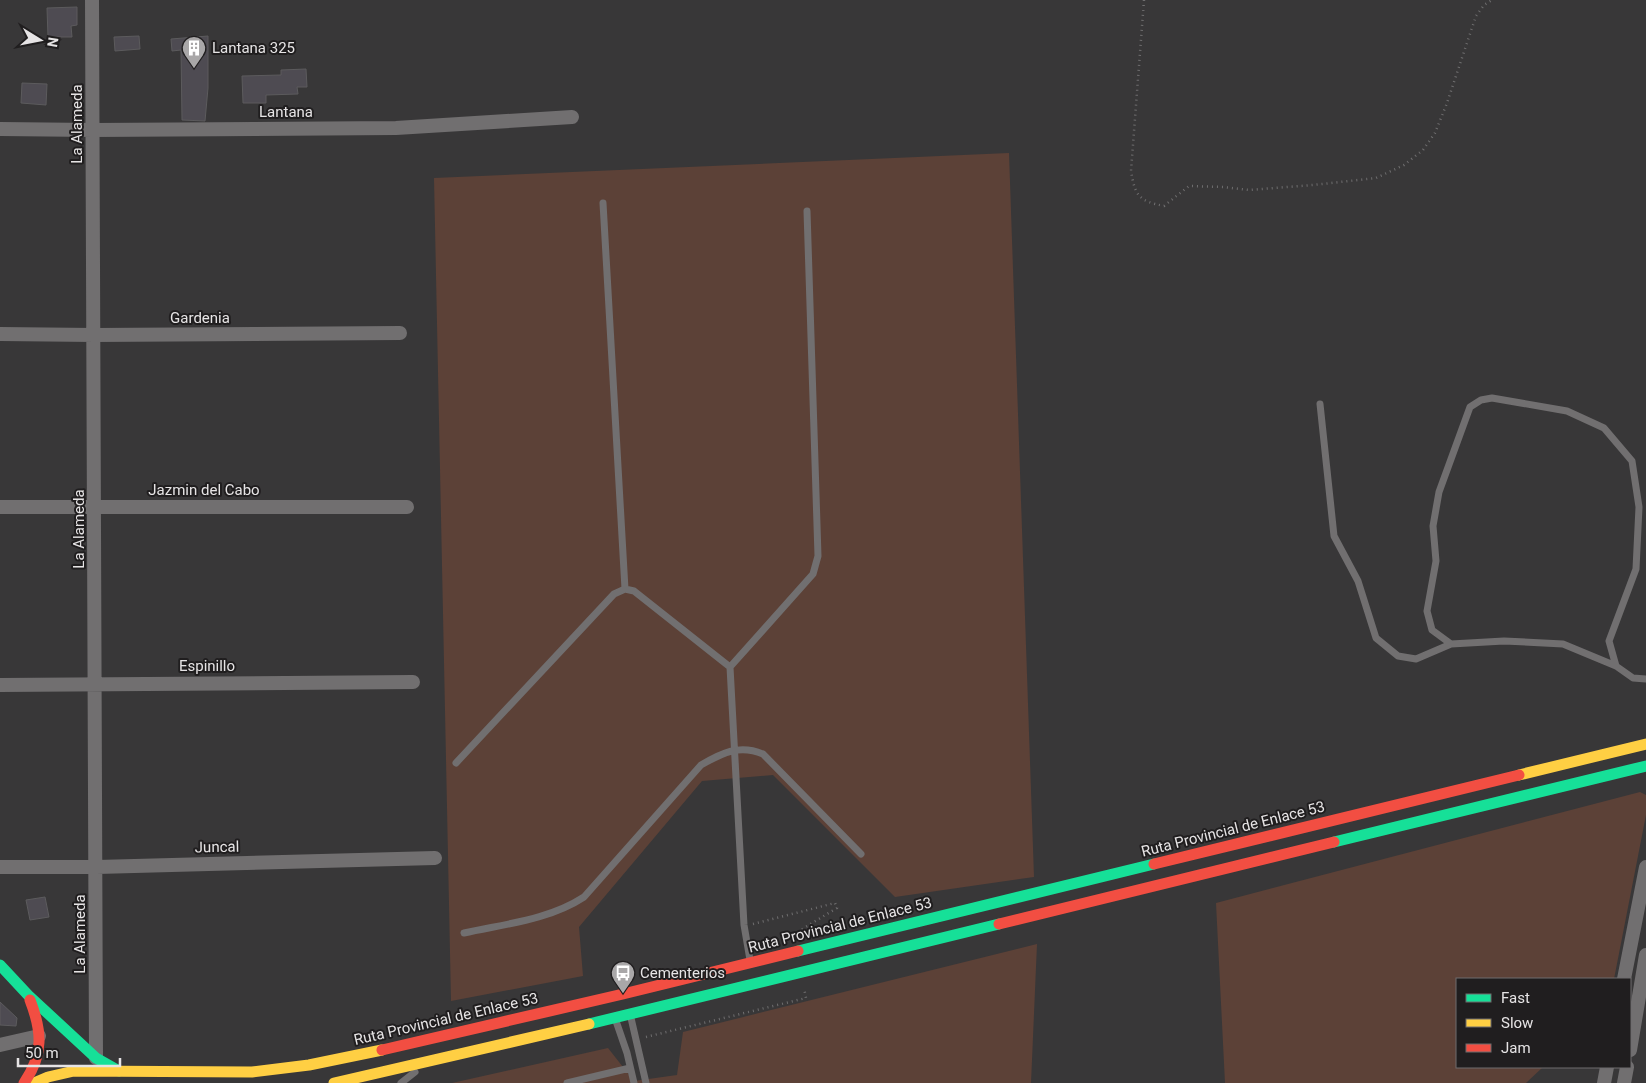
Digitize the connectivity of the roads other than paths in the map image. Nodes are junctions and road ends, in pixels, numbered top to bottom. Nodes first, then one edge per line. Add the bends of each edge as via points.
1 (92, 0) edge
2 (572, 117) dead end
3 (0, 129) edge
4 (93, 130) junction
5 (603, 203) dead end
6 (807, 211) dead end
7 (400, 333) dead end
8 (0, 334) edge
9 (94, 335) junction
10 (1320, 404) dead end
11 (407, 506) dead end
12 (0, 507) edge
13 (95, 507) junction
14 (625, 589) junction
15 (1451, 644) junction
16 (1616, 666) junction
17 (730, 667) junction
18 (1646, 679) edge
19 (413, 682) dead end
20 (96, 683) junction
21 (0, 684) edge
22 (1646, 744) edge
23 (735, 749) junction
24 (456, 763) dead end
25 (1646, 766) edge
26 (861, 854) dead end
27 (435, 858) dead end
28 (0, 867) edge
29 (96, 867) junction
30 (1646, 867) edge
31 (464, 933) dead end
32 (1646, 956) edge
33 (750, 962) junction
34 (0, 966) edge
35 (1624, 978) edge
36 (28, 996) junction
37 (630, 1014) junction
38 (615, 1018) junction
39 (39, 1036) junction
40 (1631, 1044) edge
41 (0, 1045) edge
42 (96, 1058) junction
43 (427, 1062) junction
44 (630, 1068) junction
45 (1607, 1068) edge
46 (1627, 1068) edge
47 (119, 1071) junction
48 (24, 1083) edge
49 (34, 1083) edge
50 (130, 1083) edge
51 (334, 1083) edge
52 (401, 1083) edge
53 (567, 1083) edge
54 (634, 1083) edge
55 (646, 1083) edge
56 (1604, 1083) edge
57 (1624, 1083) edge

1 - 4 street, La Alameda
2 - 4 street, Lantana via 396,128
3 - 4 street, Lantana
4 - 9 street, La Alameda
5 - 14 lane
6 - 17 lane via 818,556 813,574
7 - 9 street, Gardenia
8 - 9 street, Gardenia
9 - 13 street, La Alameda
10 - 15 lane via 1334,536 1358,581 1376,638 1398,656 1416,659
11 - 13 street, Jazmin del Cabo
12 - 13 street, Jazmin del Cabo
13 - 20 street, La Alameda
14 - 17 lane via 634,590
14 - 24 lane via 614,594
15 - 16 lane via 1504,641 1563,644
15 - 16 lane via 1432,630 1426,611 1436,561 1432,526 1438,492 1470,407 1492,398 1567,411 1604,428 1632,461 1639,507 1636,568 1609,641
16 - 18 lane via 1633,678
17 - 23 lane
19 - 20 street, Espinillo
20 - 21 street, Espinillo
20 - 29 street, La Alameda
22 - 33 main road, Ruta Provincial de Enlace 53
23 - 26 lane via 763,754
23 - 31 lane via 701,765 584,897 553,914
23 - 33 lane via 744,925
25 - 37 main road
27 - 29 street, Juncal
28 - 29 street, Juncal
29 - 42 street, La Alameda
30 - 35 street
32 - 40 street
33 - 47 main road, Ruta Provincial de Enlace 53 via 613,997 309,1065 252,1072
34 - 36 main road
36 - 39 main road via 39,1024
36 - 42 main road
37 - 38 main road
37 - 55 lane
38 - 43 main road
38 - 44 lane
39 - 41 street
39 - 48 main road via 40,1048 35,1066
42 - 47 main road
43 - 51 main road
43 - 52 lane
44 - 53 lane
44 - 54 lane
45 - 56 street
46 - 57 street
47 - 49 main road, Ruta Provincial de Enlace 53 via 74,1071
47 - 50 main road

